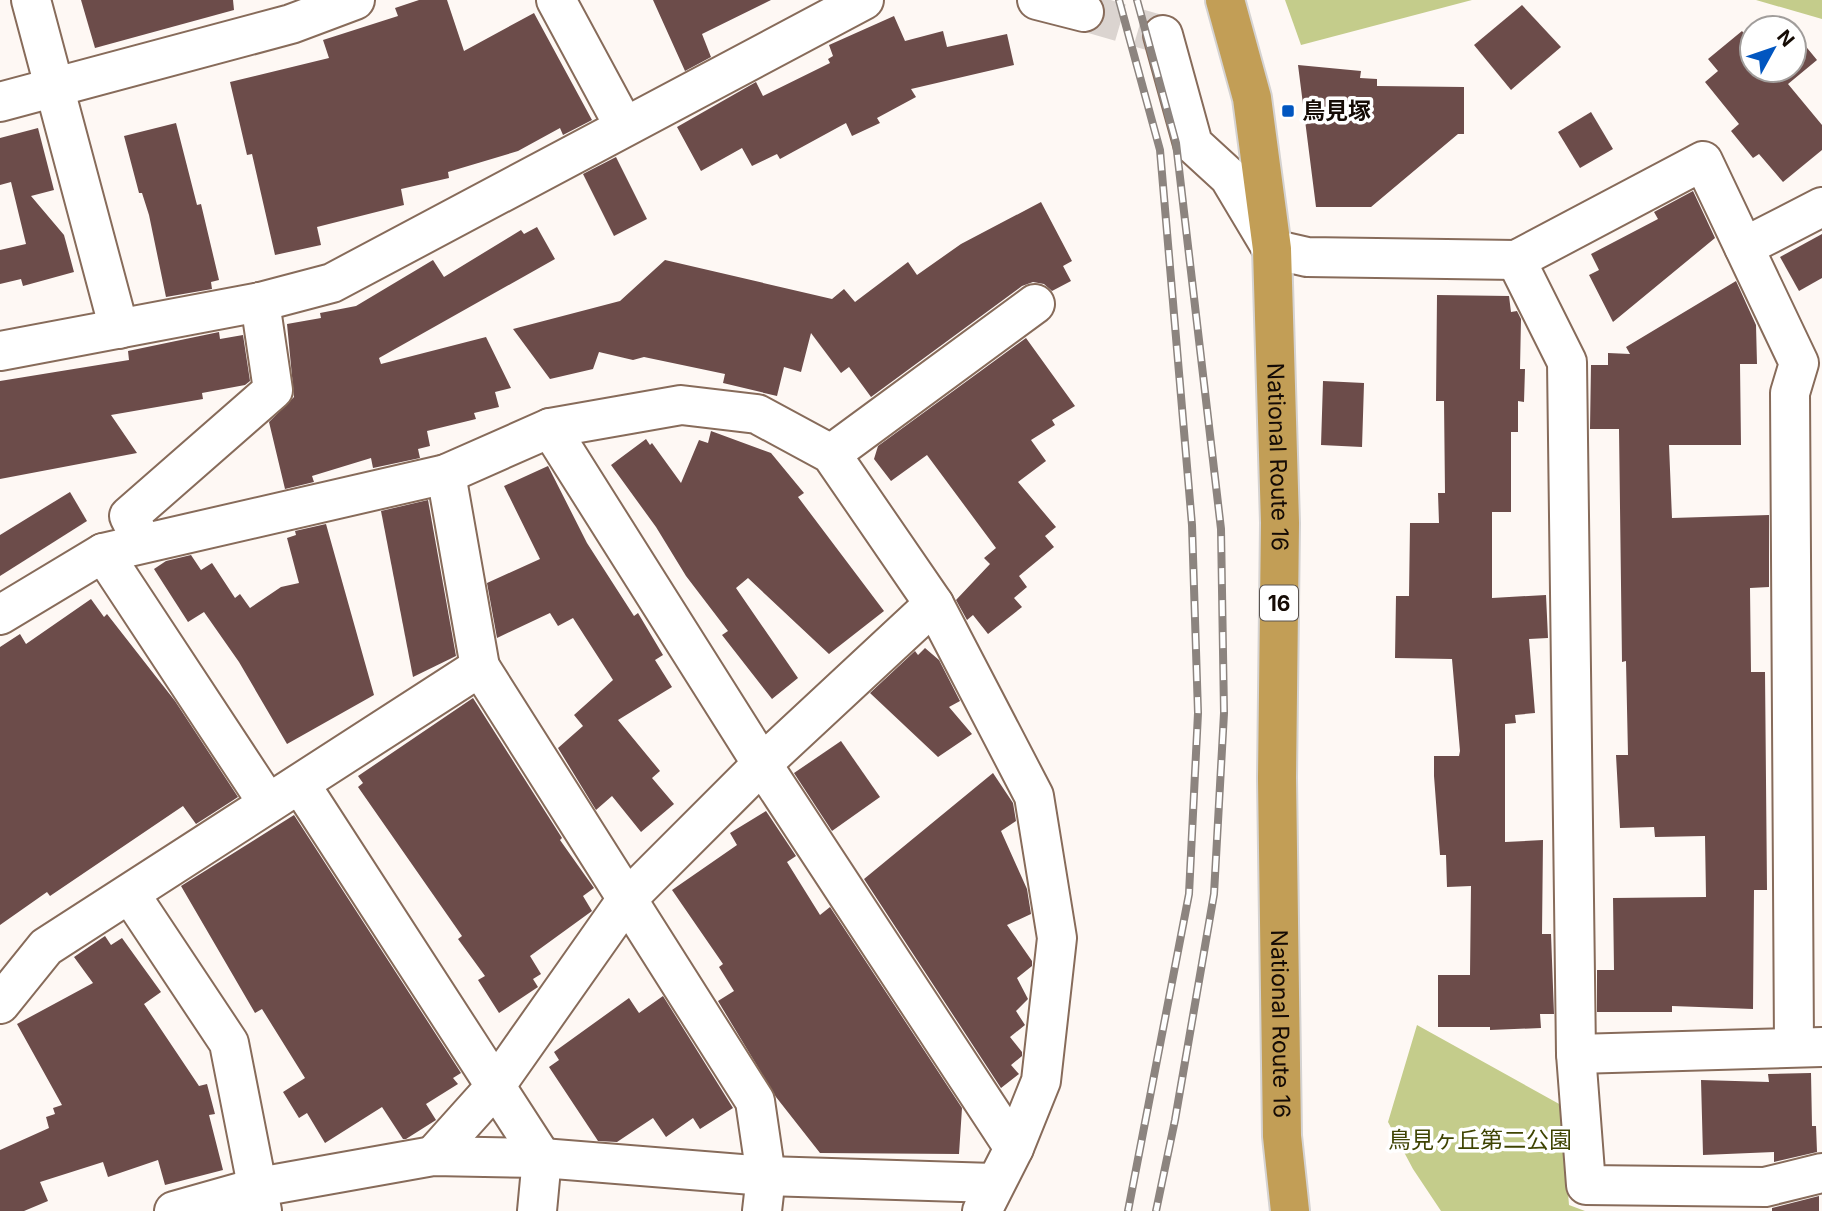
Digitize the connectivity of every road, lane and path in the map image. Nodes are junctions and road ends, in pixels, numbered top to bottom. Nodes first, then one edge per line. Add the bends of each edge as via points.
1 (31, 0) edge
2 (355, 0) edge
3 (556, 0) edge
4 (864, 0) edge
5 (1037, 0) edge
6 (1225, 0) edge
7 (288, 12) edge
8 (1084, 12) tunnel mouth
9 (1163, 35) dead end
10 (56, 90) junction
11 (0, 102) edge
12 (624, 126) junction
13 (1822, 207) edge
14 (1744, 247) junction
15 (1272, 249) junction
16 (1516, 260) junction
17 (260, 302) junction
18 (1035, 303) dead end
19 (119, 329) junction
20 (0, 351) edge
21 (1811, 363) edge
22 (550, 428) junction
23 (831, 454) junction
24 (446, 474) junction
25 (142, 542) junction
26 (103, 553) junction
27 (934, 604) junction
28 (0, 615) edge
29 (480, 667) junction
30 (762, 764) junction
31 (283, 793) junction
32 (130, 894) junction
33 (627, 899) junction
34 (0, 1004) edge
35 (1808, 1047) edge
36 (1576, 1054) junction
37 (494, 1088) junction
38 (1014, 1148) junction
39 (433, 1156) junction
40 (542, 1158) junction
41 (1822, 1173) edge
42 (764, 1193) edge
43 (988, 1197) edge
44 (1717, 1198) edge
45 (260, 1199) edge
46 (174, 1211) edge
47 (537, 1211) edge
48 (1290, 1211) edge

1 - 10 street
2 - 7 street
3 - 12 street
4 - 12 street
5 - 8 street
6 - 15 highway, National Route 16 / 16 via 1252,98
7 - 10 street
9 - 15 street via 1193,144 1229,177
10 - 11 street
10 - 19 street
12 - 17 street via 332,283
13 - 14 street
14 - 16 street via 1703,161
14 - 21 street
15 - 16 street via 1307,257
15 - 48 highway, National Route 16 / 16 via 1280,523 1281,1111
16 - 36 street via 1567,362
17 - 19 street
17 - 25 street via 273,390 129,516
18 - 23 street
19 - 20 street
21 - 35 street via 1790,393
22 - 23 street via 681,405 757,414
22 - 24 street
22 - 30 street
23 - 27 street
24 - 25 street
24 - 29 street
25 - 26 street
26 - 28 street
26 - 31 street
27 - 30 street
27 - 38 street via 1034,796 1057,938 1041,1082
29 - 31 street
29 - 33 street
30 - 33 street
30 - 38 street
31 - 32 street
31 - 37 street
32 - 34 street via 46,947
32 - 45 street via 229,1043
33 - 37 street
33 - 42 street via 755,1101
35 - 36 street
36 - 44 street via 1586,1185
37 - 39 street
37 - 40 street
38 - 43 street
39 - 40 street
39 - 45 street
40 - 42 street
40 - 47 street
41 - 44 street
42 - 43 street
45 - 46 street

